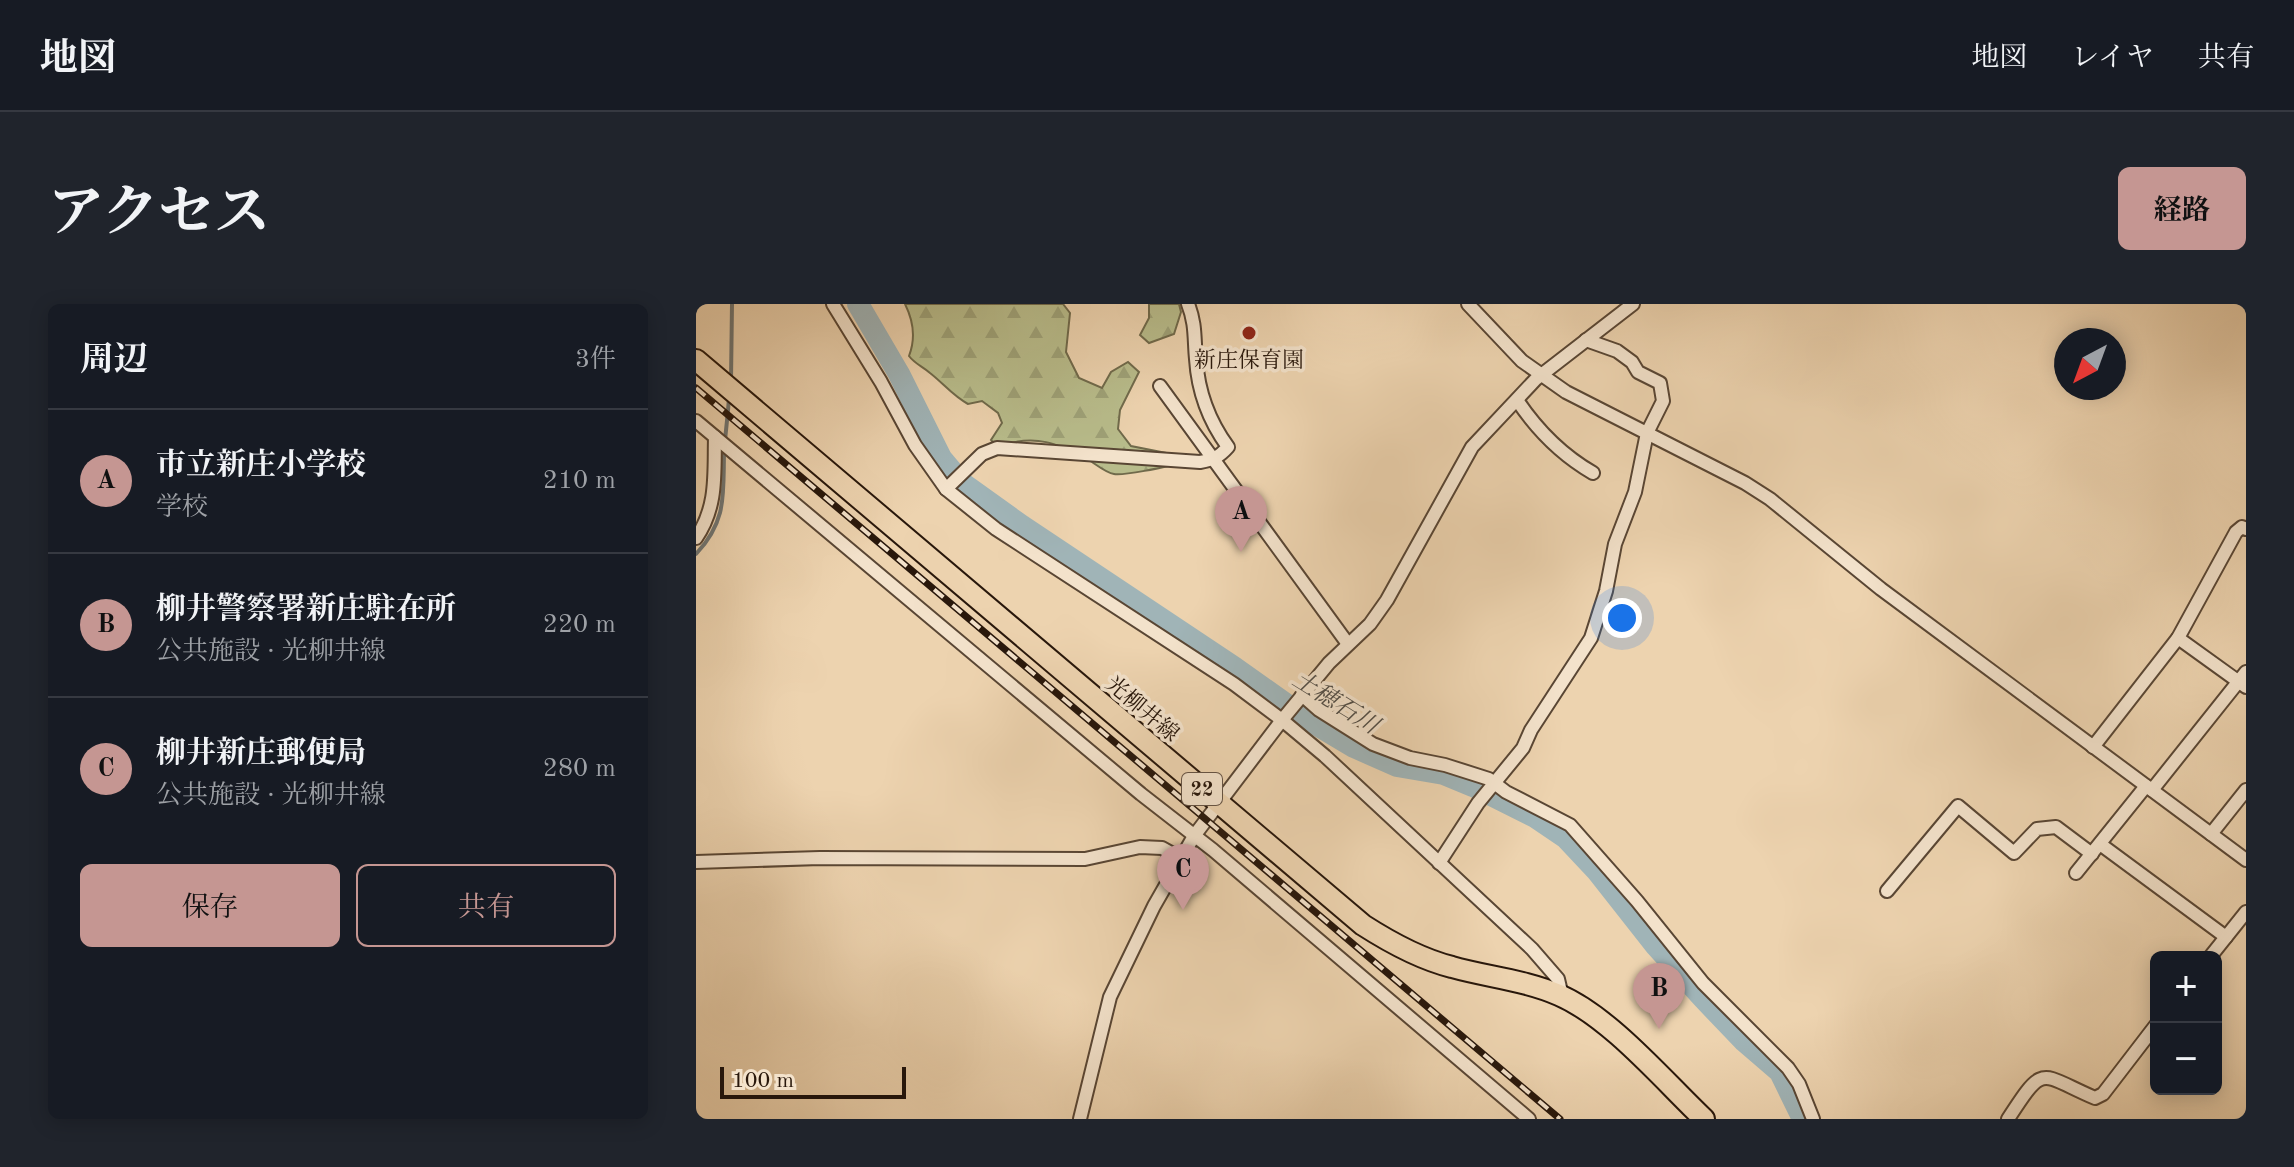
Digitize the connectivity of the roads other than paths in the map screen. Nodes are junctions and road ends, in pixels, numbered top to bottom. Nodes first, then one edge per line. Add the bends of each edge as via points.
1 (833, 304) edge
2 (1188, 304) edge
3 (1468, 304) edge
4 (1633, 304) edge
5 (1586, 340) junction
6 (696, 360) edge
7 (1542, 375) junction
8 (1160, 386) dead end
9 (1517, 400) junction
10 (696, 421) edge
11 (1647, 433) junction
12 (718, 438) junction
13 (1214, 460) junction
14 (1593, 473) dead end
15 (946, 489) junction
16 (2246, 529) edge
17 (696, 538) edge
18 (2178, 638) junction
19 (1348, 644) junction
20 (2243, 680) edge
21 (1300, 699) junction
22 (1284, 718) junction
23 (2093, 747) junction
24 (1492, 784) junction
25 (2149, 788) junction
26 (2246, 790) edge
27 (1221, 804) junction
28 (2211, 834) junction
29 (1194, 836) junction
30 (2096, 849) junction
31 (1180, 858) junction
32 (2246, 860) edge
33 (696, 862) edge
34 (1439, 863) junction
35 (2076, 873) dead end
36 (1887, 891) dead end
37 (2246, 912) edge
38 (2226, 937) junction
39 (2215, 951) edge
40 (1562, 996) junction
41 (2150, 1033) edge
42 (1080, 1119) edge
43 (1529, 1119) edge
44 (1704, 1119) edge
45 (1813, 1119) edge
46 (2008, 1119) edge

1 - 15 street
2 - 13 street via 1204,398 1228,447
3 - 7 street via 1503,344
4 - 5 street
5 - 7 street
5 - 11 street via 1617,351 1638,372 1660,383 1663,401
6 - 27 main road, 光柳井線 / 22
7 - 9 street
7 - 11 street
8 - 13 street
9 - 14 street via 1535,426
9 - 19 street via 1472,447 1387,600
10 - 12 street
11 - 23 street via 1770,499
11 - 24 street via 1591,638 1523,748
12 - 17 street via 715,490
12 - 29 street
13 - 15 street via 997,448 982,454
13 - 19 street
15 - 22 street via 996,529
16 - 18 street via 2236,532
18 - 20 street
18 - 23 street
19 - 21 street
20 - 25 street
21 - 22 street
21 - 24 street via 1373,744
22 - 27 street
22 - 34 street
23 - 25 street
24 - 34 street
24 - 45 street via 1580,834 1703,983 1788,1068
25 - 28 street
25 - 30 street
26 - 28 street
27 - 29 street
27 - 40 main road, 光柳井線 / 22 via 1336,904 1393,944 1451,967
28 - 32 street
29 - 31 street
29 - 43 street
30 - 35 street
30 - 36 street via 2056,827 2037,829 2014,853 1958,806
30 - 38 street
31 - 33 street via 1162,848 1140,847 1070,860
31 - 42 street via 1110,997
34 - 40 street via 1532,949 1558,979
37 - 38 street
38 - 39 street
40 - 44 main road, 光柳井線 / 22 via 1598,1018
41 - 46 street via 2103,1094 2095,1098 2052,1077 2041,1078

